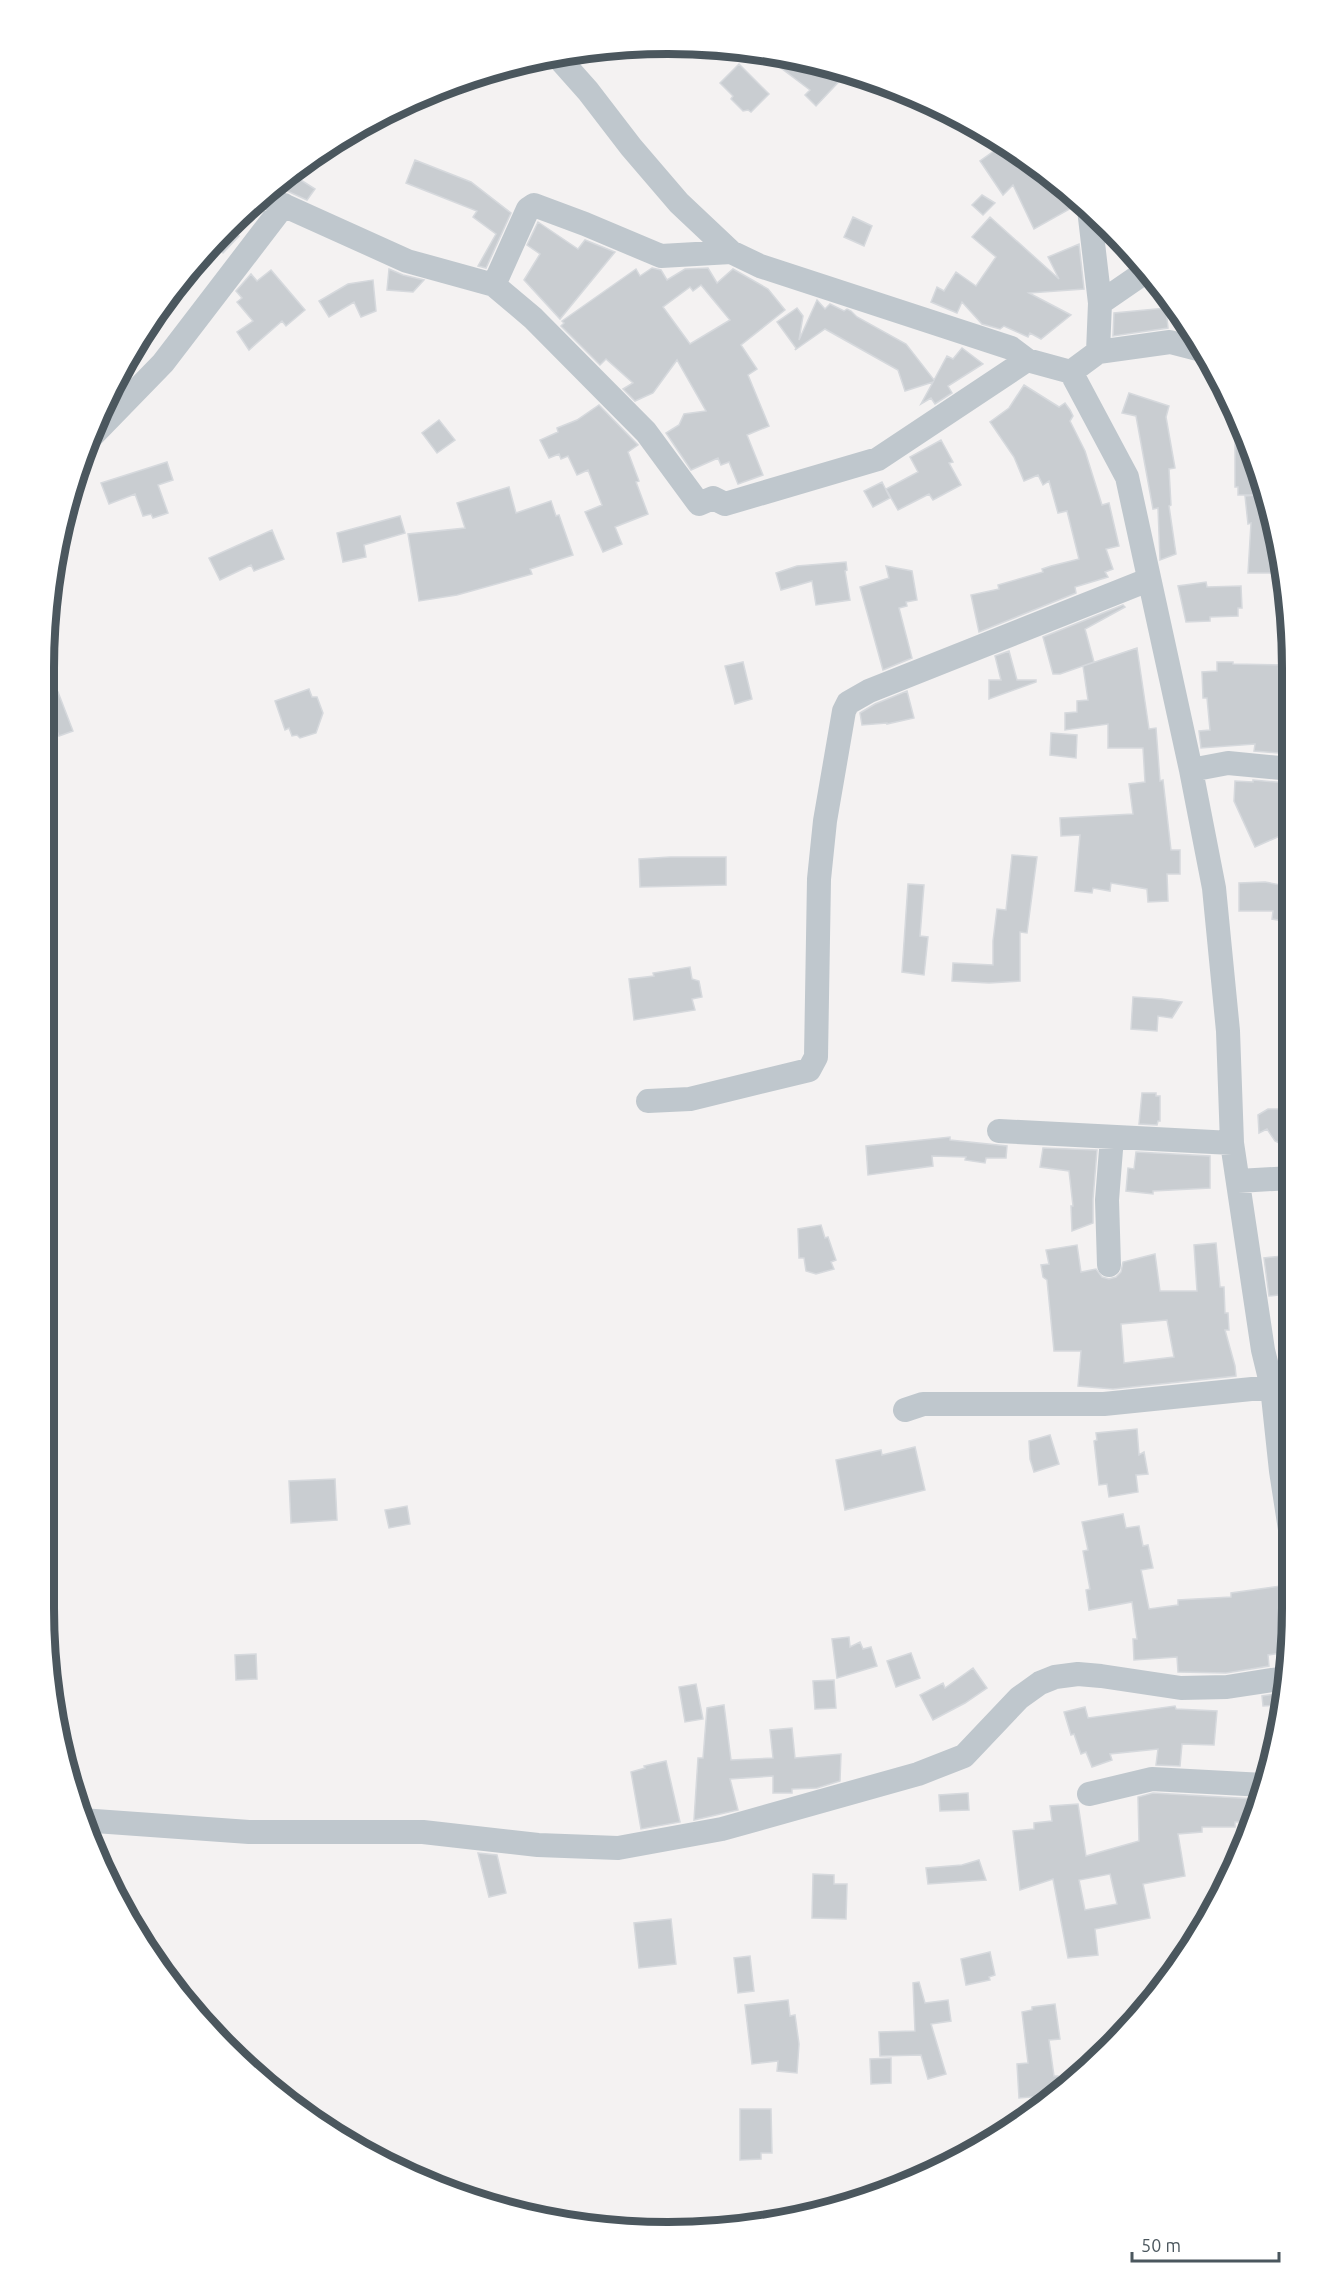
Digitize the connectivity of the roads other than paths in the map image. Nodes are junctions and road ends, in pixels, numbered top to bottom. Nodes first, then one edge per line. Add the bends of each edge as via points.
1 (563, 63) edge
2 (274, 201) edge
3 (1091, 223) edge
4 (731, 252) junction
5 (1140, 275) edge
6 (494, 285) junction
7 (1100, 303) junction
8 (1192, 348) edge
9 (1098, 352) junction
10 (1027, 360) junction
11 (1071, 372) junction
12 (106, 422) edge
13 (1148, 580) junction
14 (1282, 768) edge
15 (1191, 770) junction
16 (648, 1101) dead end
17 (999, 1131) dead end
18 (1112, 1137) junction
19 (1232, 1143) junction
20 (1282, 1180) edge
21 (1238, 1182) junction
22 (1109, 1265) dead end
23 (1272, 1387) junction
24 (905, 1410) dead end
25 (1282, 1446) edge
26 (1278, 1679) edge
27 (1255, 1785) edge
28 (1089, 1794) dead end
29 (93, 1821) edge

1 - 4 street via 679,203
2 - 6 street via 407,261
2 - 12 street via 163,363
3 - 7 street
4 - 6 street via 661,256 534,205 528,209
4 - 10 street via 760,266 1011,348
5 - 7 street
6 - 10 street via 533,318 646,432 699,504 712,498 726,504 878,459
7 - 9 street
8 - 9 street via 1170,342
9 - 11 street
10 - 11 street
11 - 13 street via 1127,477
13 - 15 street
13 - 16 street via 869,691 848,703 825,821 819,879 814,1064 809,1070 690,1099
14 - 15 street via 1228,763
15 - 19 street via 1214,888 1228,1031
17 - 18 street
18 - 19 street
18 - 22 street via 1107,1200
19 - 21 street
20 - 21 street
21 - 23 street
23 - 24 street via 1104,1404 923,1404
23 - 25 street
26 - 29 street via 1227,1687 1181,1688 1101,1676 1055,1677 1019,1698 964,1756 918,1774 722,1830 618,1848 538,1845 423,1832 249,1832
27 - 28 street via 1152,1779

